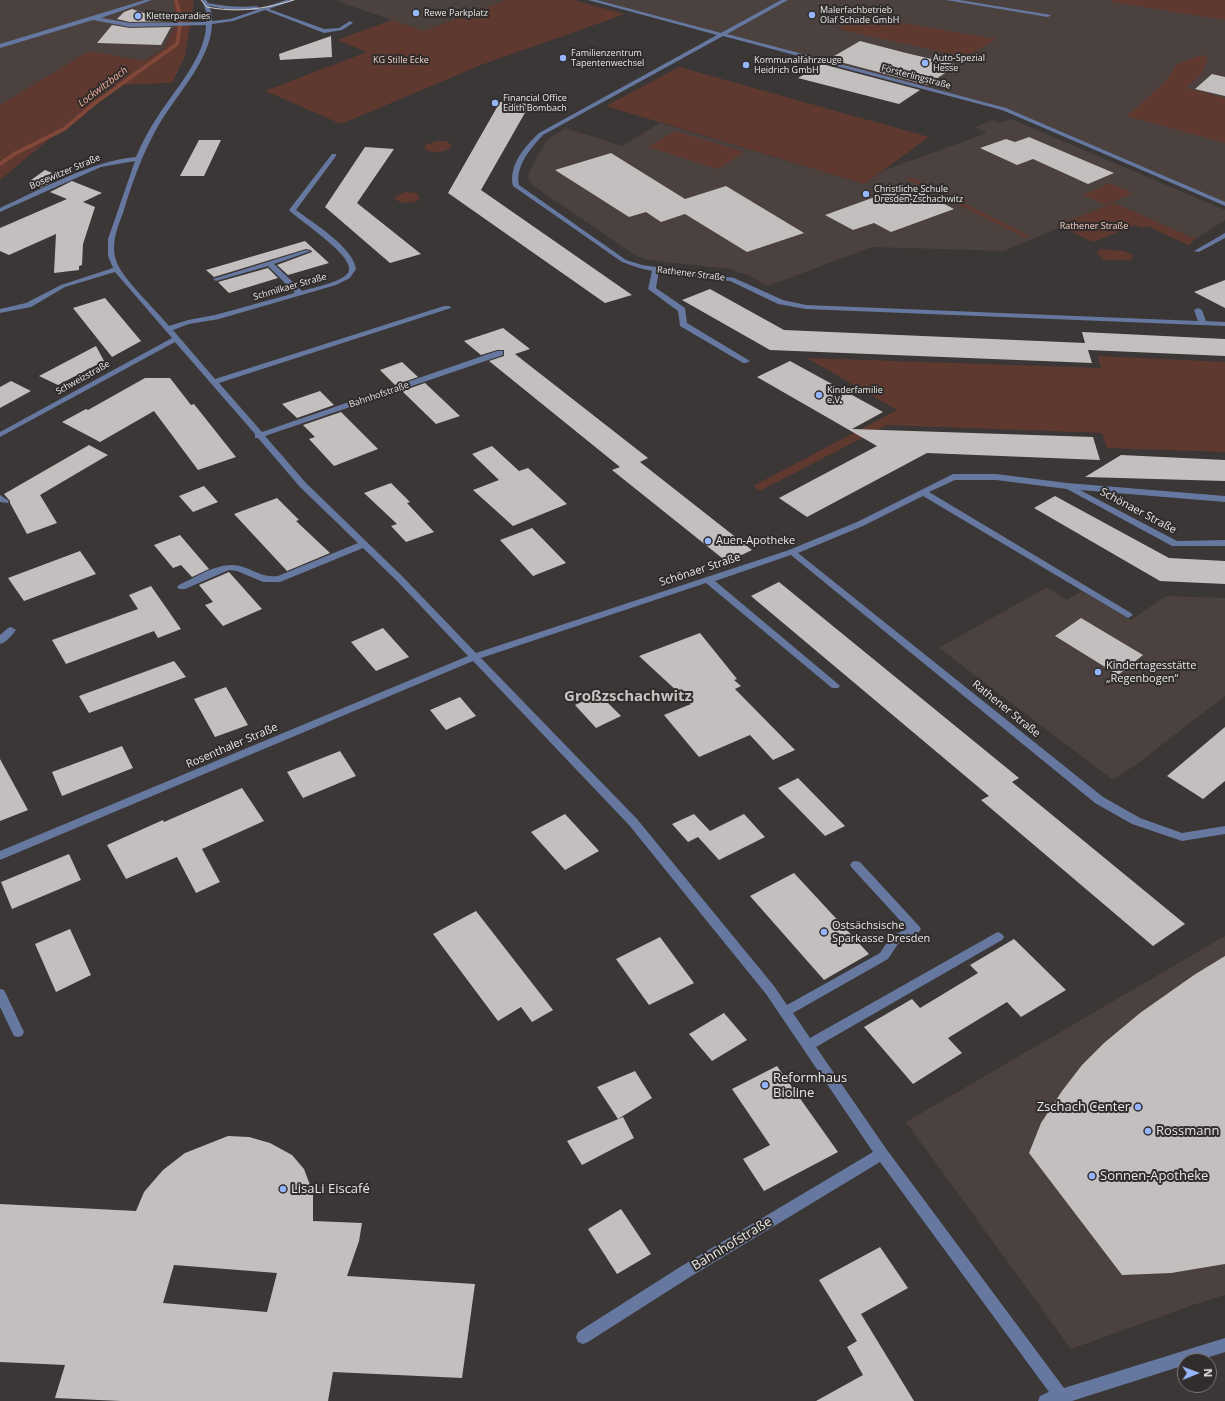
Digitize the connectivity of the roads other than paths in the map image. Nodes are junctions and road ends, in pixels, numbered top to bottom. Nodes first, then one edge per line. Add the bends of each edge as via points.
1 (150, 0) edge
2 (291, 0) edge
3 (591, 0) edge
4 (785, 0) edge
5 (948, 0) edge
6 (205, 2) edge
7 (275, 5) junction
8 (266, 9) junction
9 (1048, 15) dead end
10 (93, 18) junction
11 (209, 21) junction
12 (350, 23) dead end
13 (723, 35) junction
14 (0, 46) edge
15 (334, 155) dead end
16 (138, 159) junction
17 (1225, 204) edge
18 (0, 210) edge
19 (1225, 235) edge
20 (308, 251) dead end
21 (1197, 251) dead end
22 (269, 263) junction
23 (117, 269) junction
24 (656, 270) junction
25 (216, 279) dead end
26 (300, 294) junction
27 (447, 308) dead end
28 (1198, 310) dead end
29 (0, 311) edge
30 (1203, 323) junction
31 (1225, 324) edge
32 (167, 329) junction
33 (175, 339) junction
34 (500, 354) dead end
35 (746, 361) dead end
36 (213, 382) junction
37 (0, 435) edge
38 (258, 436) junction
39 (1068, 486) junction
40 (923, 492) junction
41 (1225, 499) edge
42 (1225, 543) edge
43 (364, 544) junction
44 (792, 552) junction
45 (708, 580) junction
46 (182, 587) dead end
47 (1128, 615) dead end
48 (12, 630) dead end
49 (0, 641) edge
50 (474, 658) junction
51 (836, 686) dead end
52 (1225, 830) edge
53 (0, 856) edge
54 (856, 865) dead end
55 (998, 937) dead end
56 (0, 994) edge
57 (786, 1011) junction
58 (18, 1032) dead end
59 (809, 1045) junction
60 (882, 1154) junction
61 (583, 1337) dead end
62 (1225, 1345) edge
63 (1062, 1398) edge
64 (1045, 1401) edge

1 - 10 street
2 - 7 street
3 - 13 street, Försterlingstraße
4 - 13 street, Rathener Straße
5 - 9 street
6 - 7 street via 224,8 239,9
6 - 11 street
7 - 8 street
7 - 11 street
8 - 11 street via 231,20
8 - 12 street via 324,31
10 - 11 street via 130,26 196,24
10 - 14 street
11 - 16 street via 204,48 199,58 160,118
13 - 17 street, Försterlingstraße via 1004,109
13 - 24 street, Rathener Straße via 541,134 520,162 514,177 516,186 624,261
15 - 26 street, Schmilkaer Straße via 292,210 347,254 354,264 353,270 349,276 334,284
16 - 18 street, Bosewitzer Straße via 99,166
16 - 23 street via 111,239 112,260
19 - 21 street
20 - 22 street
22 - 25 street
22 - 26 street
23 - 29 street via 63,286 28,305
23 - 32 street
24 - 30 street, Rathener Straße via 732,279 781,302 806,307
24 - 35 street via 652,289 682,310 683,324
26 - 32 street, Schmilkaer Straße
27 - 36 street
28 - 30 street
30 - 31 street, Rathener Straße
32 - 33 street
33 - 36 street
33 - 37 street, Schweizstraße
34 - 38 street, Bahnhofstraße
36 - 38 street
38 - 43 street via 303,485
39 - 40 street, Schönaer Straße via 996,477 953,477
39 - 41 street, Schönaer Straße
39 - 42 street, Schönaer Straße via 1175,544
40 - 44 street, Schönaer Straße via 860,524
40 - 47 street
43 - 46 street via 280,579 264,579 243,569 230,567
43 - 50 street
44 - 45 street, Schönaer Straße
44 - 52 street, Rathener Straße via 1099,800 1136,821 1182,836
45 - 50 street, Schönaer Straße
45 - 51 street
48 - 49 street
50 - 53 street, Rosenthaler Straße
50 - 57 street via 633,822
54 - 57 street via 915,929 894,941 884,956
55 - 59 street
56 - 58 street
57 - 59 street
59 - 60 street
60 - 61 street, Bahnhofstraße via 685,1272
60 - 63 street
62 - 63 street
63 - 64 street

